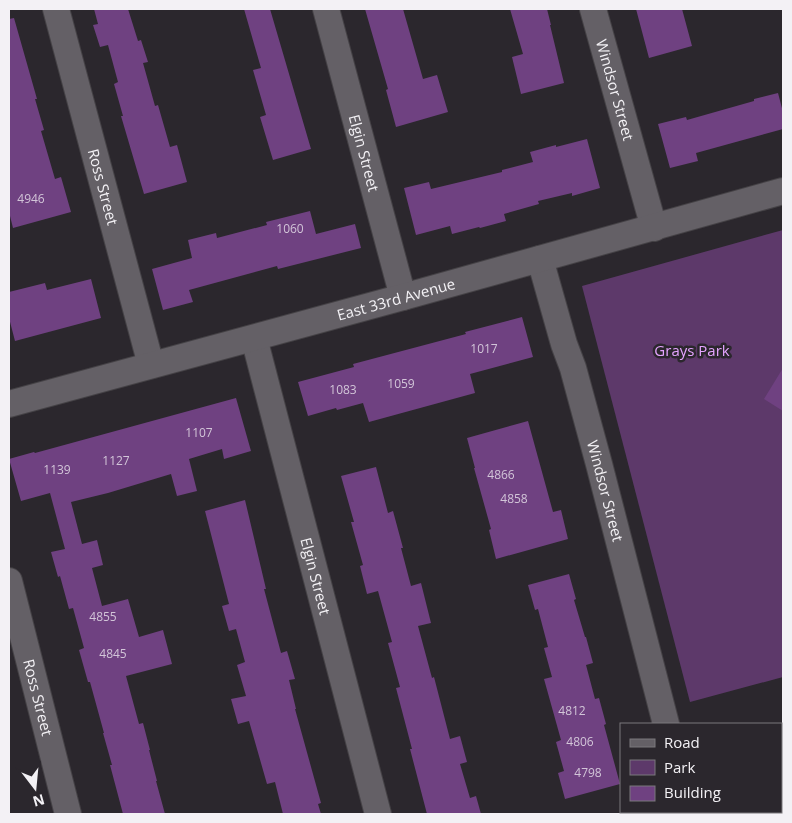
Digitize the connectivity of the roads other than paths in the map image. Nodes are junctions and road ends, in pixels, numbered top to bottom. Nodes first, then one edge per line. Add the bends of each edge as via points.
1 (56, 9) edge
2 (326, 9) edge
3 (593, 9) edge
4 (783, 191) edge
5 (654, 228) junction
6 (540, 259) junction
7 (403, 297) junction
8 (254, 338) junction
9 (151, 365) junction
10 (9, 404) edge
11 (9, 581) edge
12 (666, 723) edge
13 (68, 814) edge
14 (378, 814) edge

1 - 9 street, Ross Street
2 - 7 street, Elgin Street
3 - 5 street, Windsor Street
4 - 5 street, East 33rd Avenue
5 - 6 street, East 33rd Avenue
6 - 7 street, East 33rd Avenue
6 - 12 street, Windsor Street via 573,368
7 - 8 street, East 33rd Avenue
8 - 9 street, East 33rd Avenue
8 - 14 street, Elgin Street
9 - 10 street, East 33rd Avenue
11 - 13 street, Ross Street

